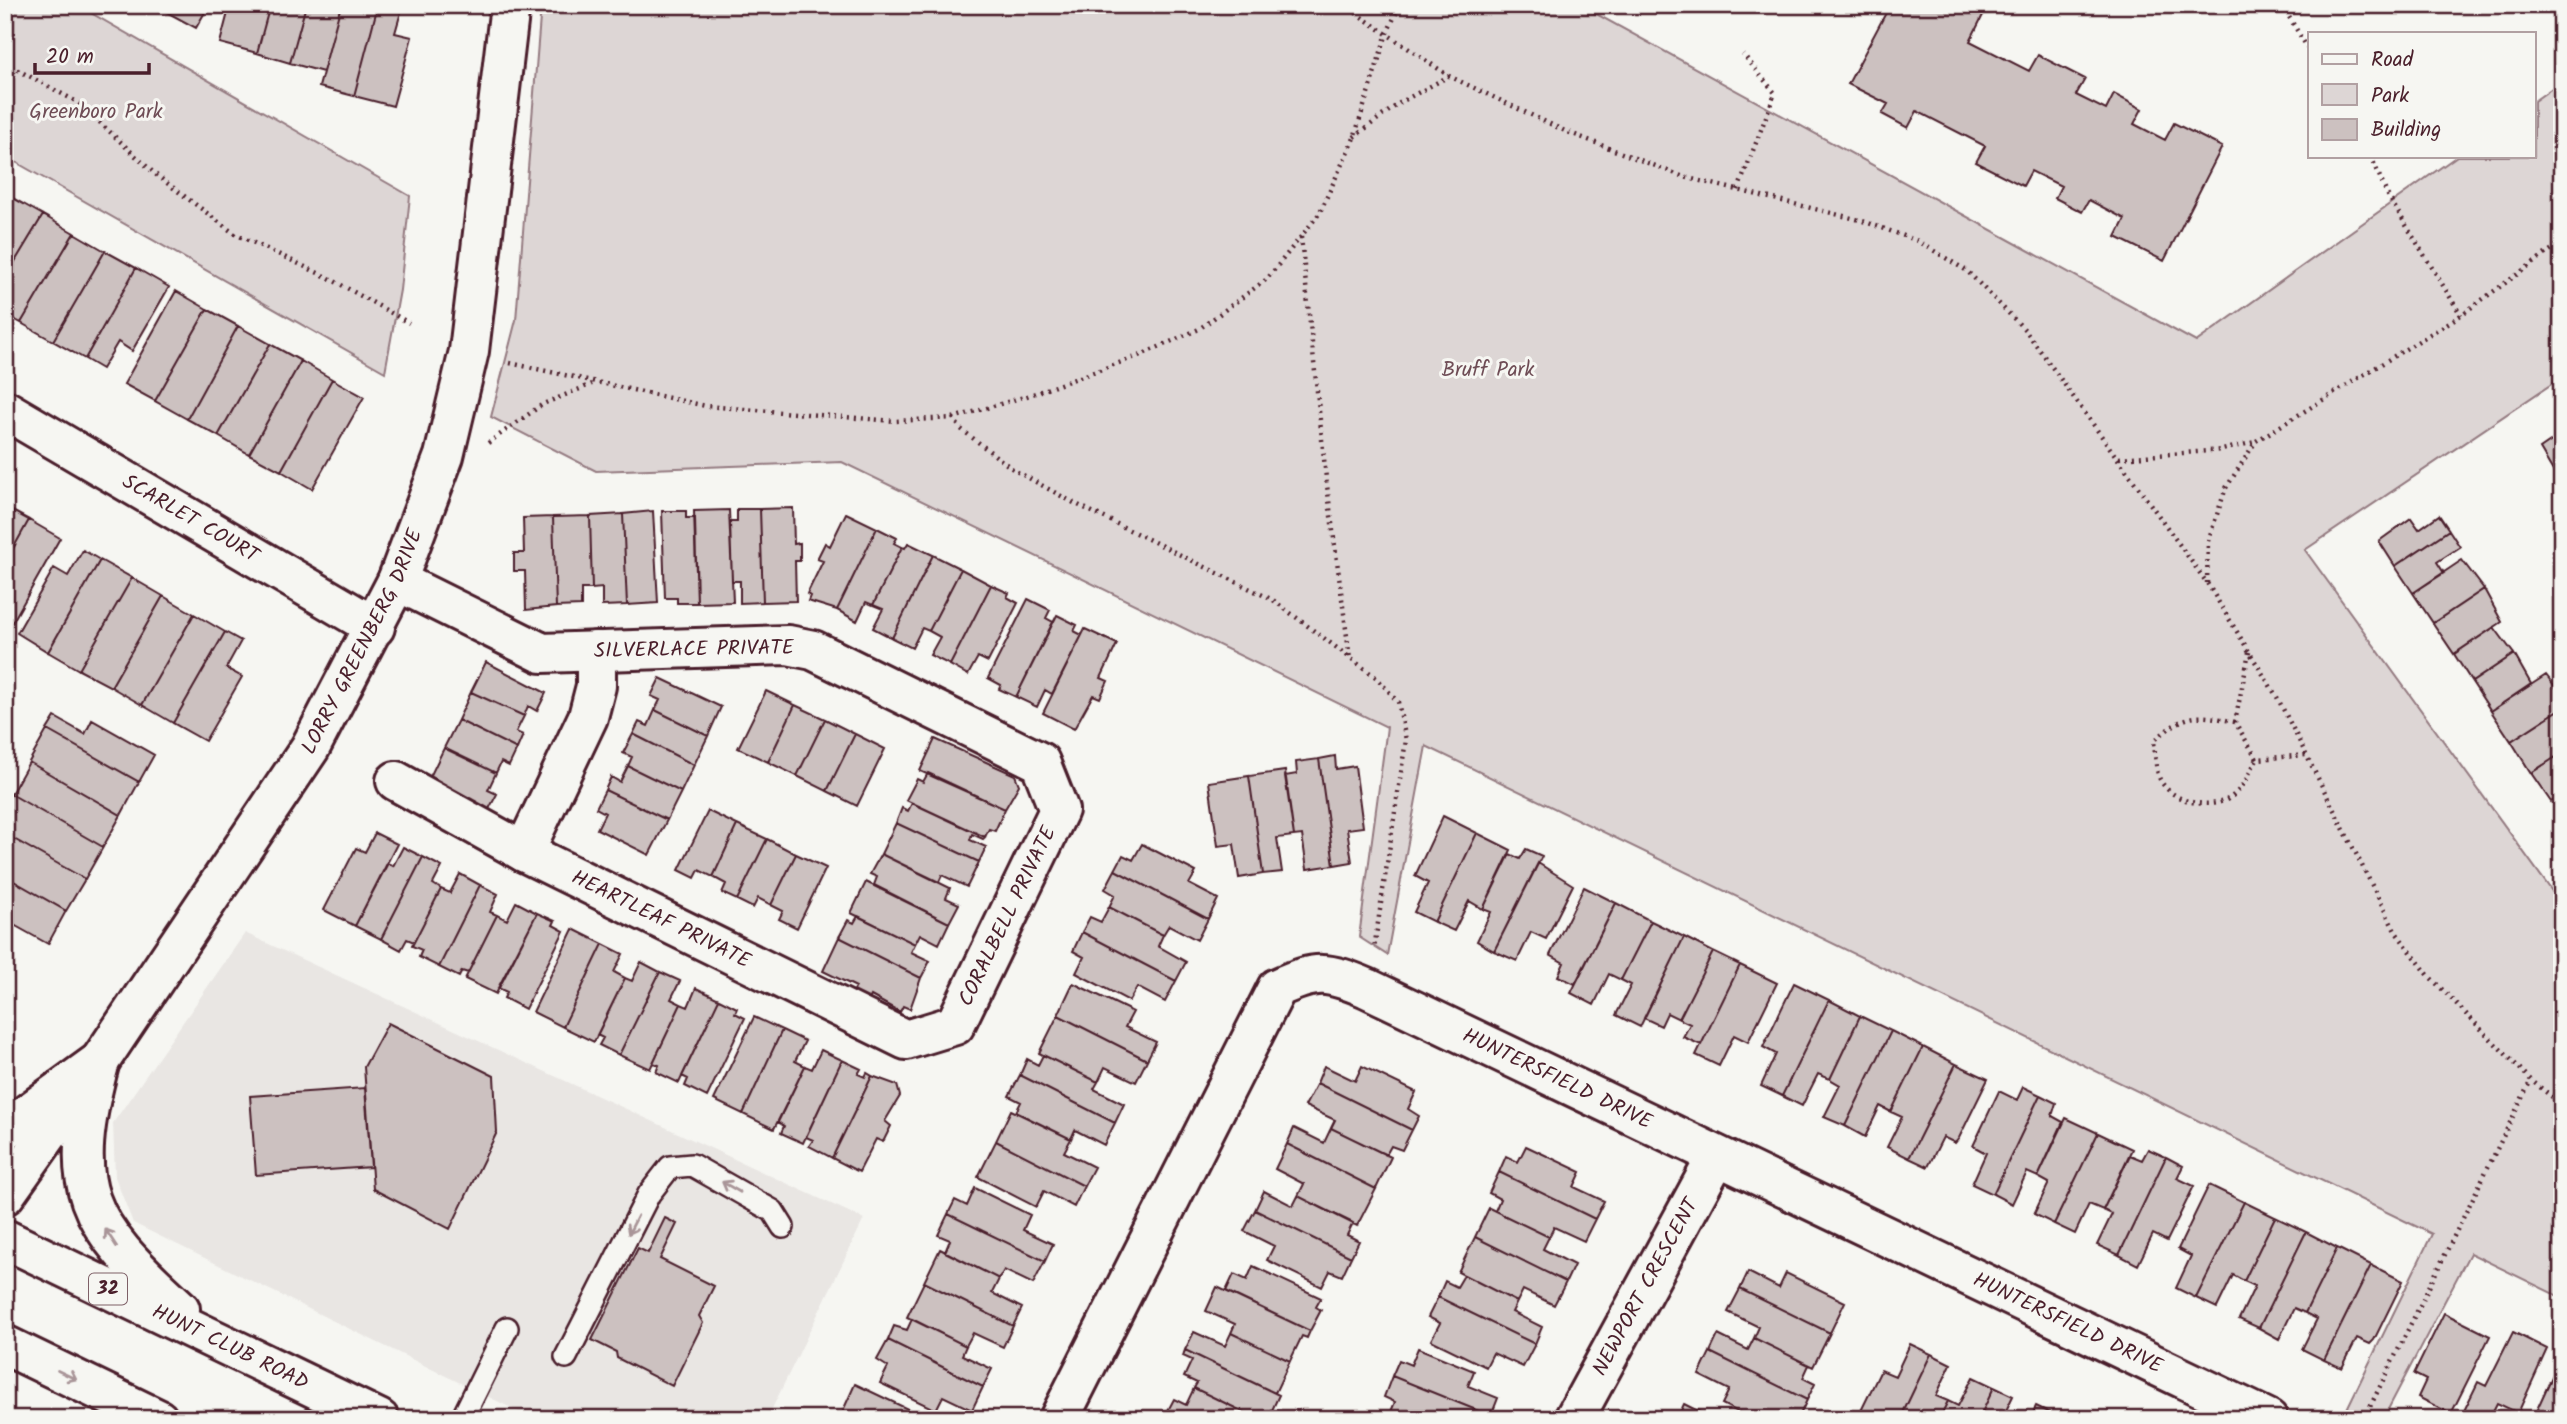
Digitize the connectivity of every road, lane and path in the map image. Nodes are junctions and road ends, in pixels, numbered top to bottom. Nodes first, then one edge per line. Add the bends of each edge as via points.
1 (510, 5) edge
2 (1344, 5) edge
3 (1400, 5) edge
4 (2282, 5) edge
5 (1387, 33) junction
6 (2308, 49) edge
7 (1743, 54) dead end
8 (5, 63) edge
9 (1449, 76) junction
10 (1353, 138) junction
11 (2372, 158) edge
12 (1738, 190) junction
13 (1301, 236) junction
14 (2562, 242) edge
15 (2461, 315) junction
16 (409, 323) dead end
17 (510, 362) dead end
18 (593, 383) junction
19 (5, 410) edge
20 (953, 418) junction
21 (2256, 441) junction
22 (485, 446) dead end
23 (2119, 458) junction
24 (397, 581) junction
25 (2207, 583) junction
26 (375, 627) junction
27 (596, 651) junction
28 (2250, 651) junction
29 (1351, 660) junction
30 (2235, 722) junction
31 (2307, 755) junction
32 (2257, 759) junction
33 (396, 781) dead end
34 (1049, 786) joint
35 (524, 852) junction
36 (1367, 988) junction
37 (930, 1032) joint
38 (100, 1061) junction
39 (2531, 1080) junction
40 (2562, 1105) edge
41 (5, 1130) edge
42 (1717, 1157) junction
43 (5, 1195) edge
44 (783, 1227) dead end
45 (5, 1239) edge
46 (507, 1328) dead end
47 (211, 1338) junction
48 (5, 1345) edge
49 (566, 1357) dead end
50 (158, 1419) edge
51 (379, 1419) edge
52 (462, 1419) edge
53 (1059, 1419) edge
54 (1574, 1419) edge
55 (2268, 1419) edge
56 (2364, 1419) edge

1 - 24 street, LORRY GREENBERG DRIVE via 469,351 444,456
2 - 5 path
3 - 5 path
4 - 6 path
5 - 9 path
5 - 10 path
7 - 12 path via 1775,93
8 - 16 path via 79,103 155,174 235,234 329,278
9 - 10 path via 1401,102
9 - 12 path via 1577,136 1684,177
10 - 13 path via 1319,214
11 - 15 path via 2387,194
12 - 23 path via 1860,220 1918,241 1967,271 2026,331
13 - 20 path via 1267,279 1199,329 1077,378
13 - 29 path via 1326,478
14 - 15 path
15 - 21 path
17 - 18 path
18 - 20 path via 705,406 895,421
18 - 22 path via 543,404
19 - 26 street, SCARLET COURT
20 - 29 path via 1014,470 1273,600
21 - 23 path via 2222,450
21 - 25 path via 2227,488 2208,541
23 - 25 path
24 - 26 street, LORRY GREENBERG DRIVE
24 - 27 street, SILVERLACE PRIVATE via 542,653
25 - 28 path
26 - 38 street, LORRY GREENBERG DRIVE via 310,748
27 - 34 street, SILVERLACE PRIVATE via 788,645 813,650 1040,762
27 - 35 street via 596,686 589,717
28 - 30 path
28 - 31 path
29 - 36 path via 1377,678 1398,702 1406,740
30 - 32 path
30 - 32 path via 2201,715 2173,724 2154,741 2158,777 2174,795 2203,806 2228,799 2244,783
31 - 32 path
31 - 39 path via 2395,931 2430,977
33 - 35 street, HEARTLEAF PRIVATE
34 - 37 street, CORALBELL PRIVATE via 1059,810 955,1025
35 - 37 street, HEARTLEAF PRIVATE via 906,1040
36 - 42 street, HUNTERSFIELD DRIVE
36 - 53 street, HUNTERSFIELD DRIVE via 1338,975 1309,974 1277,988
38 - 41 street
38 - 43 street, LORRY GREENBERG DRIVE
47 -> 38 street via 129,1263 95,1210 82,1167 82,1142
39 - 40 path
39 - 56 path
42 - 54 street, NEWPORT CRESCENT
42 - 55 street, HUNTERSFIELD DRIVE
44 -> 49 lane via 773,1211 692,1165 670,1167 649,1194
45 - 47 street, HUNT CLUB ROAD / 32
46 - 52 lane
47 - 51 street, HUNT CLUB ROAD / 32
48 -> 50 street

